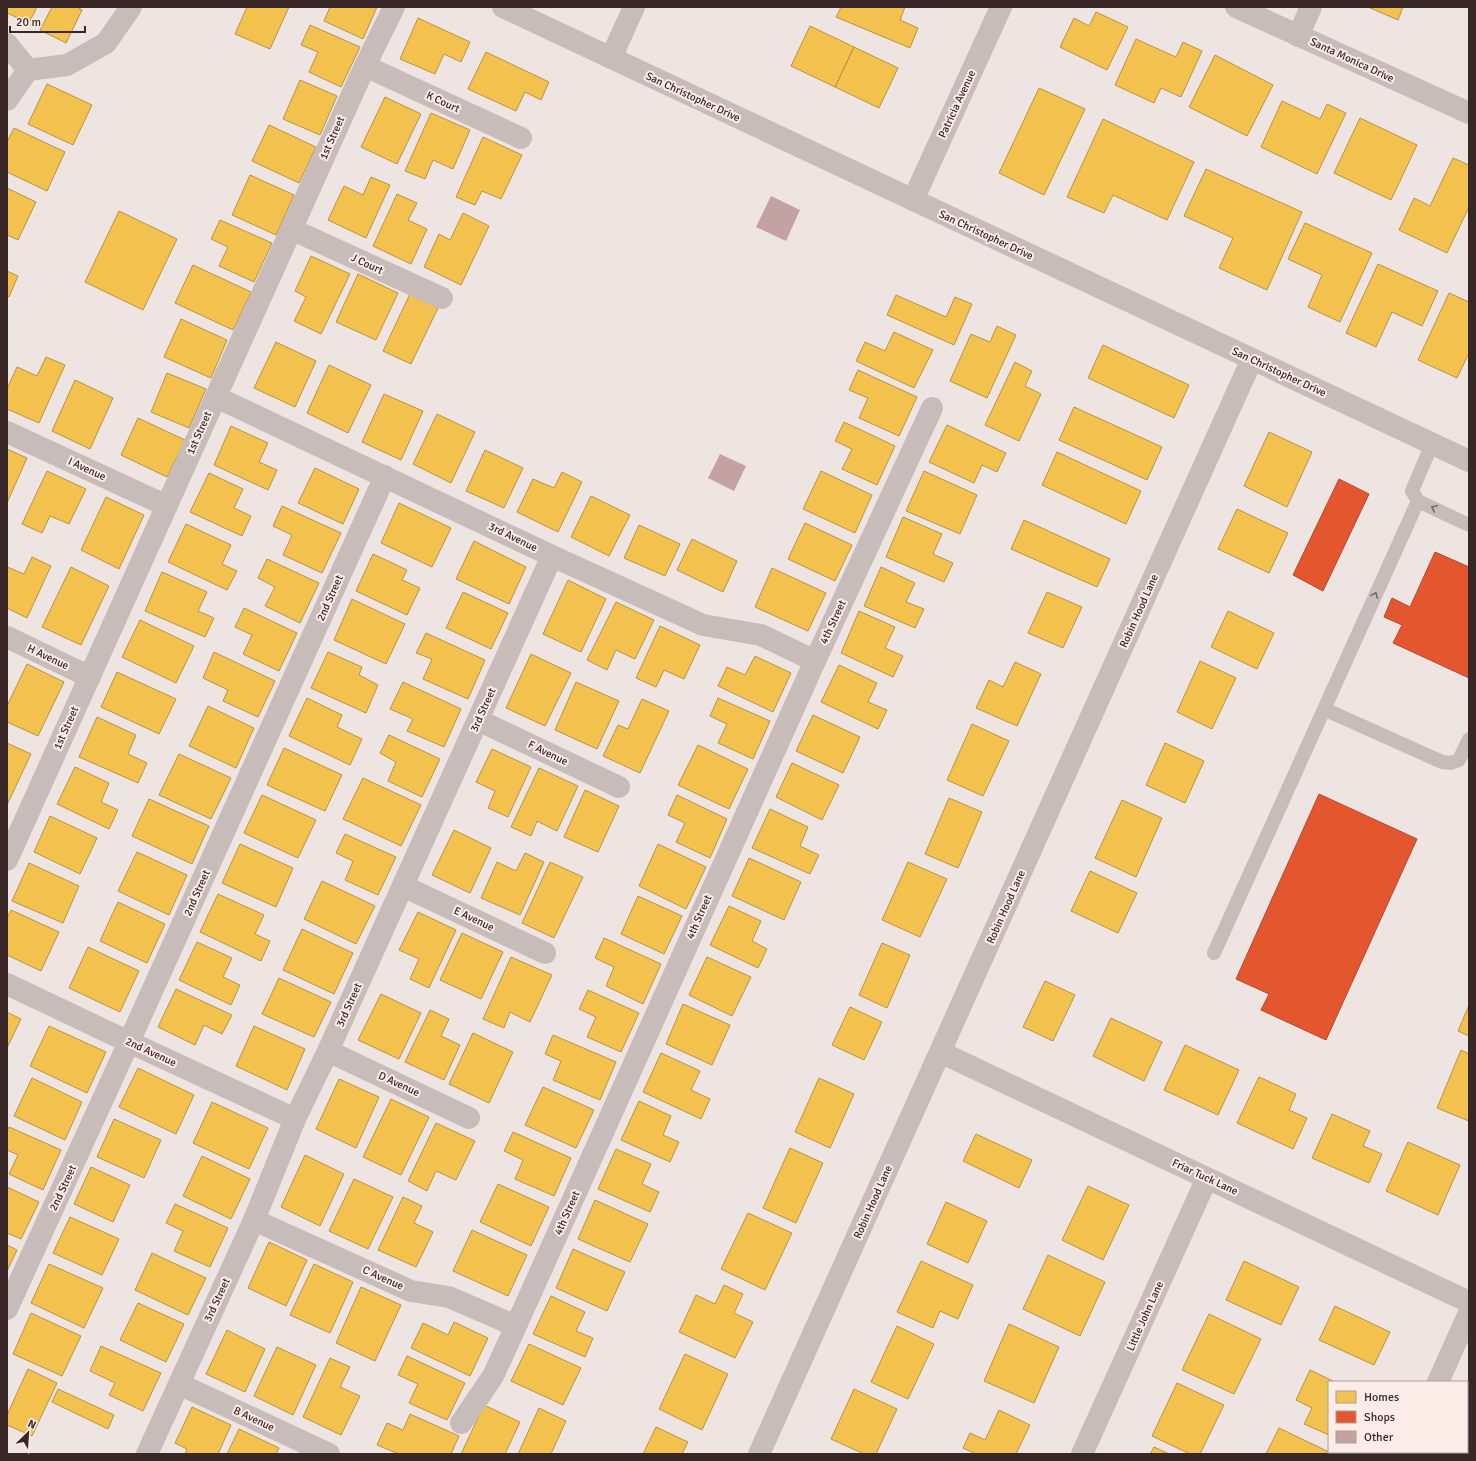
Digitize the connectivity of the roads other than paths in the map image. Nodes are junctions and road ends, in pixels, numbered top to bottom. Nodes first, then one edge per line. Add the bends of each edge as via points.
1 (131, 7) edge
2 (394, 7) edge
3 (503, 7) edge
4 (634, 7) edge
5 (1001, 7) edge
6 (1236, 7) edge
7 (1311, 7) edge
8 (1298, 36) junction
9 (7, 44) edge
10 (611, 58) junction
11 (365, 66) junction
12 (28, 70) junction
13 (7, 100) edge
14 (1469, 113) edge
15 (521, 138) dead end
16 (913, 200) junction
17 (291, 229) junction
18 (442, 298) dead end
19 (1252, 359) junction
20 (216, 397) junction
21 (932, 408) dead end
22 (7, 432) edge
23 (1432, 444) junction
24 (1469, 461) edge
25 (385, 476) junction
26 (1418, 501) junction
27 (166, 506) junction
28 (1469, 525) edge
29 (552, 556) junction
30 (7, 638) edge
31 (815, 661) junction
32 (90, 676) junction
33 (1324, 709) junction
34 (478, 720) junction
35 (1469, 739) edge
36 (619, 787) dead end
37 (10, 846) edge
38 (403, 886) junction
39 (545, 953) dead end
40 (1214, 953) dead end
41 (7, 984) edge
42 (130, 1042) junction
43 (328, 1051) junction
44 (940, 1052) junction
45 (469, 1118) dead end
46 (295, 1119) junction
47 (1207, 1178) junction
48 (254, 1220) junction
49 (1469, 1302) edge
50 (7, 1309) edge
51 (1469, 1313) edge
52 (516, 1326) junction
53 (1438, 1381) edge
54 (179, 1384) junction
55 (461, 1423) dead end
56 (147, 1454) edge
57 (329, 1454) edge
58 (759, 1454) edge
59 (1082, 1454) edge

1 - 12 street via 106,43 67,66
2 - 11 street, 1st Street
3 - 10 street, San Christopher Drive
4 - 10 street
5 - 16 street, Patricia Avenue
6 - 8 street, Santa Monica Drive
7 - 8 street
8 - 14 street, Santa Monica Drive
9 - 12 street
10 - 16 street, San Christopher Drive
11 - 15 street, K Court
11 - 17 street, 1st Street
12 - 13 street
16 - 19 street, San Christopher Drive
17 - 18 street, J Court
17 - 20 street, 1st Street
19 - 23 street, San Christopher Drive
19 - 44 street, Robin Hood Lane
20 - 25 street, 3rd Avenue
20 - 27 street, 1st Street
21 - 31 street, 4th Street
22 - 27 street, I Avenue
23 - 24 street, San Christopher Drive
23 - 26 lane via 1412,491
25 - 29 street, 3rd Avenue
25 - 42 street, 2nd Street
28 -> 26 lane
33 -> 26 lane
27 - 32 street, 1st Street
29 - 31 street, 3rd Avenue via 703,624 761,635
29 - 34 street, 3rd Street
30 - 32 street, H Avenue
31 - 52 street, 4th Street
32 - 37 street, 1st Street
33 - 35 lane via 1442,762 1451,763 1459,760
33 - 40 lane
34 - 36 street, F Avenue
34 - 38 street, 3rd Street
38 - 39 street, E Avenue
38 - 43 street, 3rd Street
41 - 42 street, 2nd Avenue
42 - 46 street, 2nd Avenue
42 - 50 street, 2nd Street
43 - 45 street, D Avenue
43 - 46 street, 3rd Street
44 - 47 street, Friar Tuck Lane
44 - 58 street, Robin Hood Lane
46 - 48 street, 3rd Street
47 - 49 street, Friar Tuck Lane
47 - 59 street, Little John Lane
48 - 52 street, C Avenue via 411,1291 448,1297
48 - 54 street, 3rd Street
51 - 53 street
52 - 55 street, 4th Street via 493,1376
54 - 56 street, 3rd Street
54 - 57 street, B Avenue

